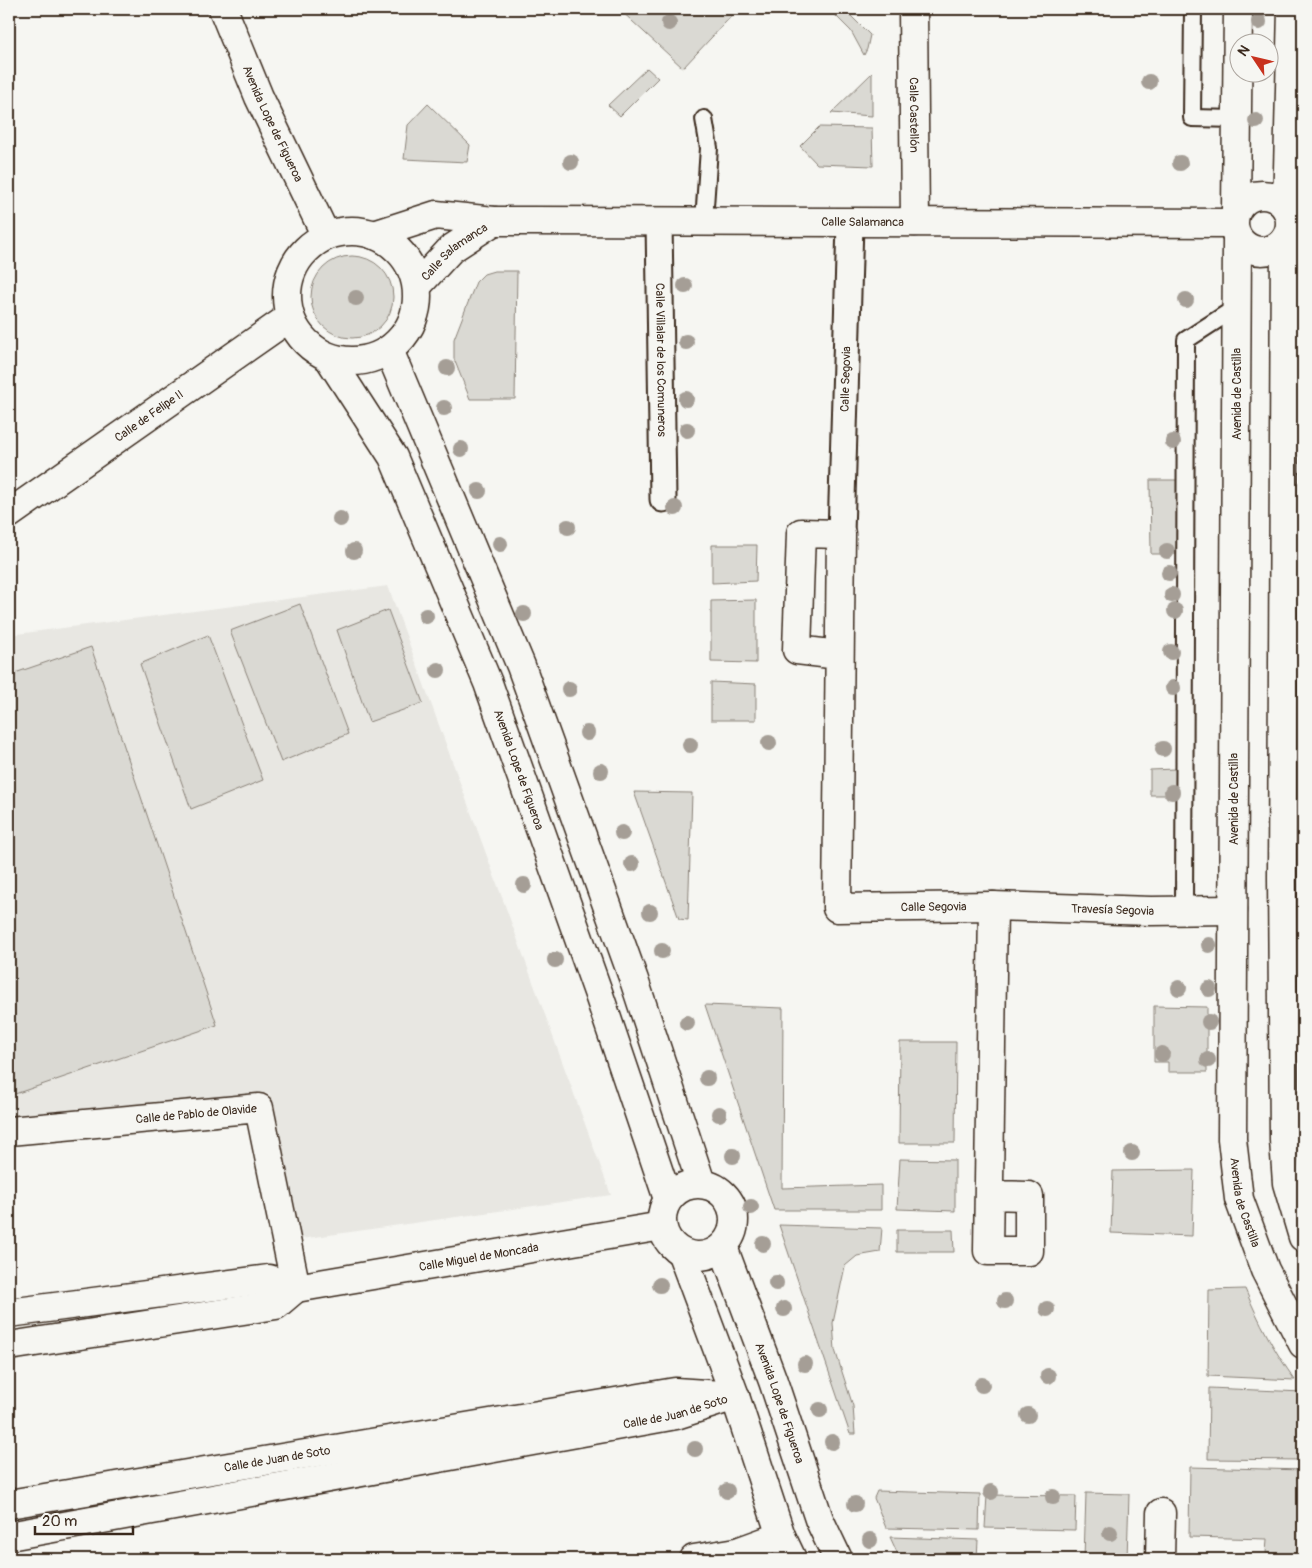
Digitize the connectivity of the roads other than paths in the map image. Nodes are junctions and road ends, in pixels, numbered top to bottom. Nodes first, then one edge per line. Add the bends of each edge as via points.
1 (223, 9) edge
2 (913, 9) edge
3 (1193, 9) edge
4 (1238, 9) edge
5 (1292, 9) edge
6 (704, 119) dead end
7 (1237, 119) junction
8 (1297, 123) edge
9 (494, 220) junction
10 (660, 221) junction
11 (704, 221) junction
12 (915, 222) junction
13 (1291, 222) edge
14 (850, 224) junction
15 (1236, 224) junction
16 (374, 235) junction
17 (326, 236) junction
18 (417, 286) junction
19 (1237, 307) junction
20 (290, 318) junction
21 (389, 350) junction
22 (329, 358) junction
23 (662, 499) dead end
24 (9, 514) edge
25 (841, 534) junction
26 (839, 656) junction
27 (993, 906) junction
28 (1184, 910) junction
29 (1233, 910) junction
30 (9, 1131) edge
31 (701, 1184) junction
32 (989, 1195) dead end
33 (668, 1199) junction
34 (662, 1226) junction
35 (1303, 1237) edge
36 (723, 1246) junction
37 (682, 1254) junction
38 (296, 1288) junction
39 (9, 1313) edge
40 (1303, 1344) edge
41 (9, 1346) edge
42 (735, 1396) junction
43 (9, 1504) edge
44 (1161, 1513) dead end
45 (9, 1536) edge
46 (786, 1548) edge
47 (694, 1559) edge
48 (838, 1559) edge
49 (1160, 1559) edge

1 - 17 street, Avenida Lope de Figueroa via 259,97
2 - 12 street, Calle Castellón
3 - 7 lane via 1192,118
4 - 7 street, Avenida de Castilla
5 - 8 street
6 - 11 lane via 709,148
7 - 15 street, Avenida de Castilla
8 - 13 street
9 - 10 street, Calle Salamanca
9 - 16 street, Calle Salamanca via 436,215
9 - 18 street, Calle Salamanca via 451,249
10 - 11 street, Calle Salamanca
10 - 23 street, Calle Villalar de los Comuneros
11 - 14 street, Calle Salamanca
12 - 14 street, Calle Salamanca
12 - 15 street, Calle Salamanca
13 - 15 street via 1274,249 1258,252 1250,249
13 - 15 street via 1276,198 1262,194 1247,199
13 - 35 street via 1282,878 1284,1140 1287,1183
14 - 25 street, Calle Segovia
15 - 19 street, Avenida de Castilla
16 - 17 street via 358,231
16 - 18 street via 389,242 402,254 412,269
17 - 20 street via 310,246 297,261 289,279 286,298
18 - 21 street via 412,322 403,338
19 - 28 lane via 1186,340
19 - 29 street, Avenida de Castilla
20 - 22 street via 298,334
20 - 24 street, Calle de Felipe II
21 - 22 street via 370,359 356,361
21 - 31 street via 521,666 634,980
22 - 33 street, Avenida Lope de Figueroa via 392,457 488,683
25 - 26 street, Calle Segovia
25 - 26 street via 801,533 797,650
26 - 27 street, Calle Segovia via 837,908
27 - 28 street, Travesía Segovia
27 - 32 street
28 - 29 street, Travesía Segovia
29 - 40 street, Avenida de Castilla via 1232,1139 1239,1199 1265,1270
30 - 38 street, Calle de Pablo de Olavide via 259,1108
31 - 33 street via 688,1185
31 - 36 street via 719,1190 731,1204 733,1230
33 - 34 street via 662,1211
34 - 37 street via 664,1236
34 - 38 street, Calle Miguel de Moncada
36 - 37 street via 708,1256
36 - 48 street, Avenida Lope de Figueroa via 773,1380 819,1519
37 - 42 street
38 - 39 street, Calle Miguel de Moncada via 269,1279
38 - 41 street via 276,1305
42 - 43 street, Calle de Juan de Soto via 674,1392
42 - 45 street, Calle de Juan de Soto via 676,1415
42 - 46 street
44 - 49 street
46 - 47 street

